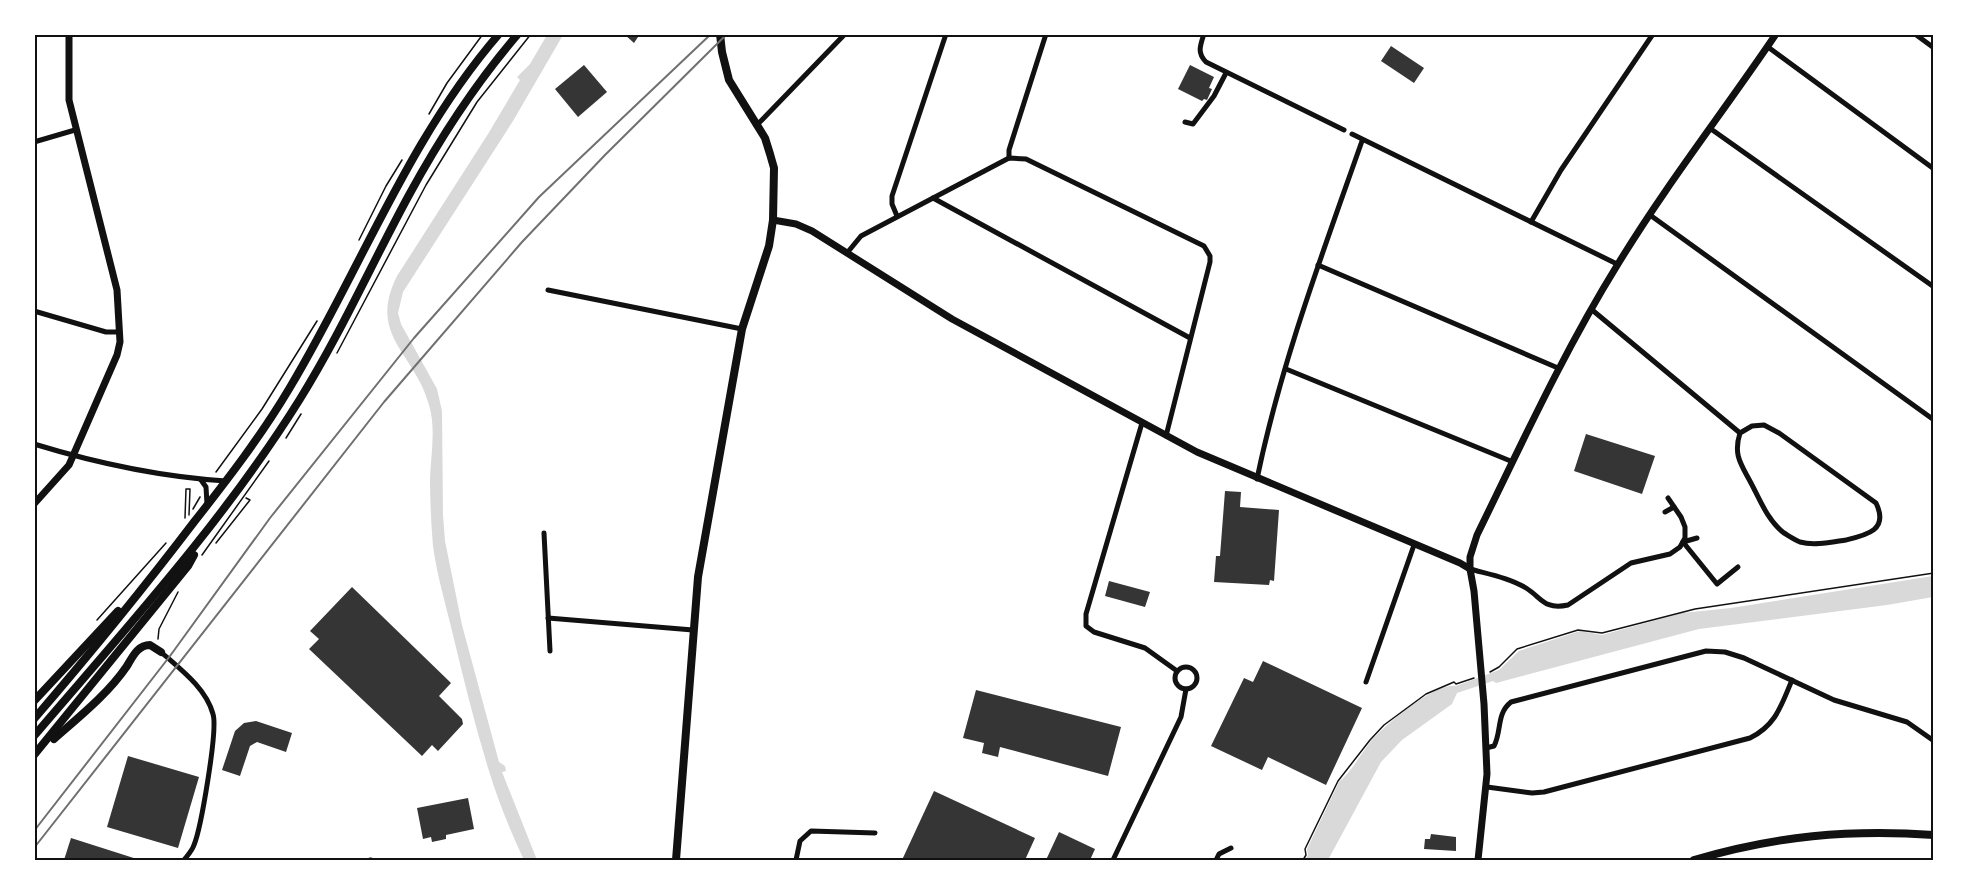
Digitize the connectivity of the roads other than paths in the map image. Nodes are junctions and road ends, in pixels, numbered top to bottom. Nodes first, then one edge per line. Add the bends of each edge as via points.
1 (69, 34) edge
2 (499, 34) edge
3 (518, 34) edge
4 (720, 34) edge
5 (845, 34) edge
6 (946, 34) edge
7 (1046, 34) edge
8 (1204, 34) edge
9 (1653, 34) edge
10 (1776, 34) edge
11 (1915, 34) edge
12 (1768, 46) junction
13 (1934, 48) edge
14 (1226, 73) junction
15 (1185, 122) dead end
16 (757, 125) junction
17 (1711, 129) junction
18 (75, 130) junction
19 (1344, 130) dead end
20 (1352, 134) dead end
21 (1362, 141) junction
22 (34, 142) edge
23 (1009, 158) junction
24 (1934, 169) edge
25 (933, 198) junction
26 (1650, 215) junction
27 (897, 216) junction
28 (773, 220) junction
29 (1531, 222) junction
30 (847, 253) junction
31 (1617, 264) junction
32 (1318, 266) junction
33 (1934, 287) edge
34 (548, 290) dead end
35 (1591, 309) junction
36 (34, 311) edge
37 (742, 329) junction
38 (119, 332) junction
39 (1190, 338) junction
40 (1558, 368) junction
41 (1286, 369) junction
42 (1933, 418) edge
43 (1142, 423) junction
44 (1740, 433) junction
45 (1166, 436) junction
46 (34, 444) edge
47 (74, 456) junction
48 (1513, 462) junction
49 (1257, 479) junction
50 (201, 480) junction
51 (226, 481) junction
52 (1668, 498) dead end
53 (34, 504) edge
54 (207, 505) junction
55 (1674, 507) junction
56 (1665, 512) dead end
57 (544, 533) dead end
58 (205, 536) junction
59 (1697, 538) dead end
60 (1683, 542) junction
61 (1414, 544) junction
62 (1738, 567) dead end
63 (1470, 569) junction
64 (154, 574) junction
65 (548, 618) junction
66 (693, 630) junction
67 (550, 651) dead end
68 (161, 652) joint
69 (1177, 671) junction
70 (1792, 680) junction
71 (1366, 682) dead end
72 (1186, 689) junction
73 (34, 701) edge
74 (34, 719) edge
75 (34, 736) edge
76 (1934, 741) edge
77 (1486, 748) junction
78 (34, 755) edge
79 (1487, 787) junction
80 (875, 833) dead end
81 (1934, 835) edge
82 (1231, 849) dead end
83 (184, 861) edge
84 (676, 861) edge
85 (796, 861) edge
86 (1113, 861) edge
87 (1216, 861) edge
88 (1478, 861) edge
89 (1694, 861) edge

1 - 18 street via 69,100
2 - 51 main road via 426,135 289,390
3 - 58 main road via 438,145 302,397
4 - 16 main road via 729,80
5 - 16 street
6 - 27 street via 892,196
7 - 23 street
8 - 14 street via 1200,56
9 - 29 street via 1561,170
10 - 12 street
11 - 13 street
12 - 17 street
12 - 24 street
14 - 15 street via 1202,114 1193,124
14 - 19 street
16 - 28 main road via 774,168
17 - 26 street
17 - 33 street
18 - 22 street
18 - 38 street via 113,272
20 - 21 street
21 - 29 street
21 - 32 street
23 - 25 street
23 - 39 street via 1026,159 1204,246 1210,262
25 - 27 street
25 - 39 street
26 - 31 street
26 - 42 street
27 - 30 street via 861,236
28 - 30 street via 812,231
28 - 37 main road via 769,246
29 - 31 street
30 - 43 street via 952,320
31 - 35 street
32 - 40 street
32 - 41 street
34 - 37 street
35 - 40 street
35 - 44 street
36 - 38 street via 106,332
37 - 66 main road via 705,534
38 - 47 street via 117,355
39 - 45 street
40 - 48 street
41 - 48 street
41 - 49 street
43 - 45 street
43 - 69 street via 1086,614 1086,627 1145,648
44 - 44 street via 1764,425 1875,503 1880,512 1874,531 1819,543 1801,542 1783,531 1769,517 1737,456
45 - 49 street
46 - 47 street
47 - 50 street
47 - 53 street
48 - 63 street via 1477,535
49 - 61 street
50 - 51 street
50 - 54 street via 206,487
51 - 54 main road
52 - 55 street
54 - 64 main road
55 - 56 street
55 - 60 street via 1685,527
57 - 65 street
58 - 75 main road
58 - 78 main road via 180,575
59 - 60 street
60 - 62 street via 1717,584
60 - 63 street via 1670,554 1631,563 1559,607 1538,599 1517,584
61 - 63 street
61 - 71 street
63 - 77 street
64 - 73 main road
64 - 74 main road
65 - 66 street
65 - 67 street
66 - 84 main road
68 - 78 main road via 150,645 138,649 89,708
68 - 83 street via 198,687 213,714 215,727 198,831
69 - 72 street via 1175,682
69 - 72 street via 1186,666 1197,673 1197,681
70 - 76 street via 1850,705 1907,722
70 - 77 street via 1744,658 1706,651 1511,702 1504,707 1494,746
70 - 79 street via 1774,720 1750,738 1544,792
72 - 86 street via 1181,717
77 - 79 street
79 - 88 street
80 - 85 street via 811,831 800,841
81 - 89 main road via 1820,834 1730,849
82 - 87 street via 1219,854

